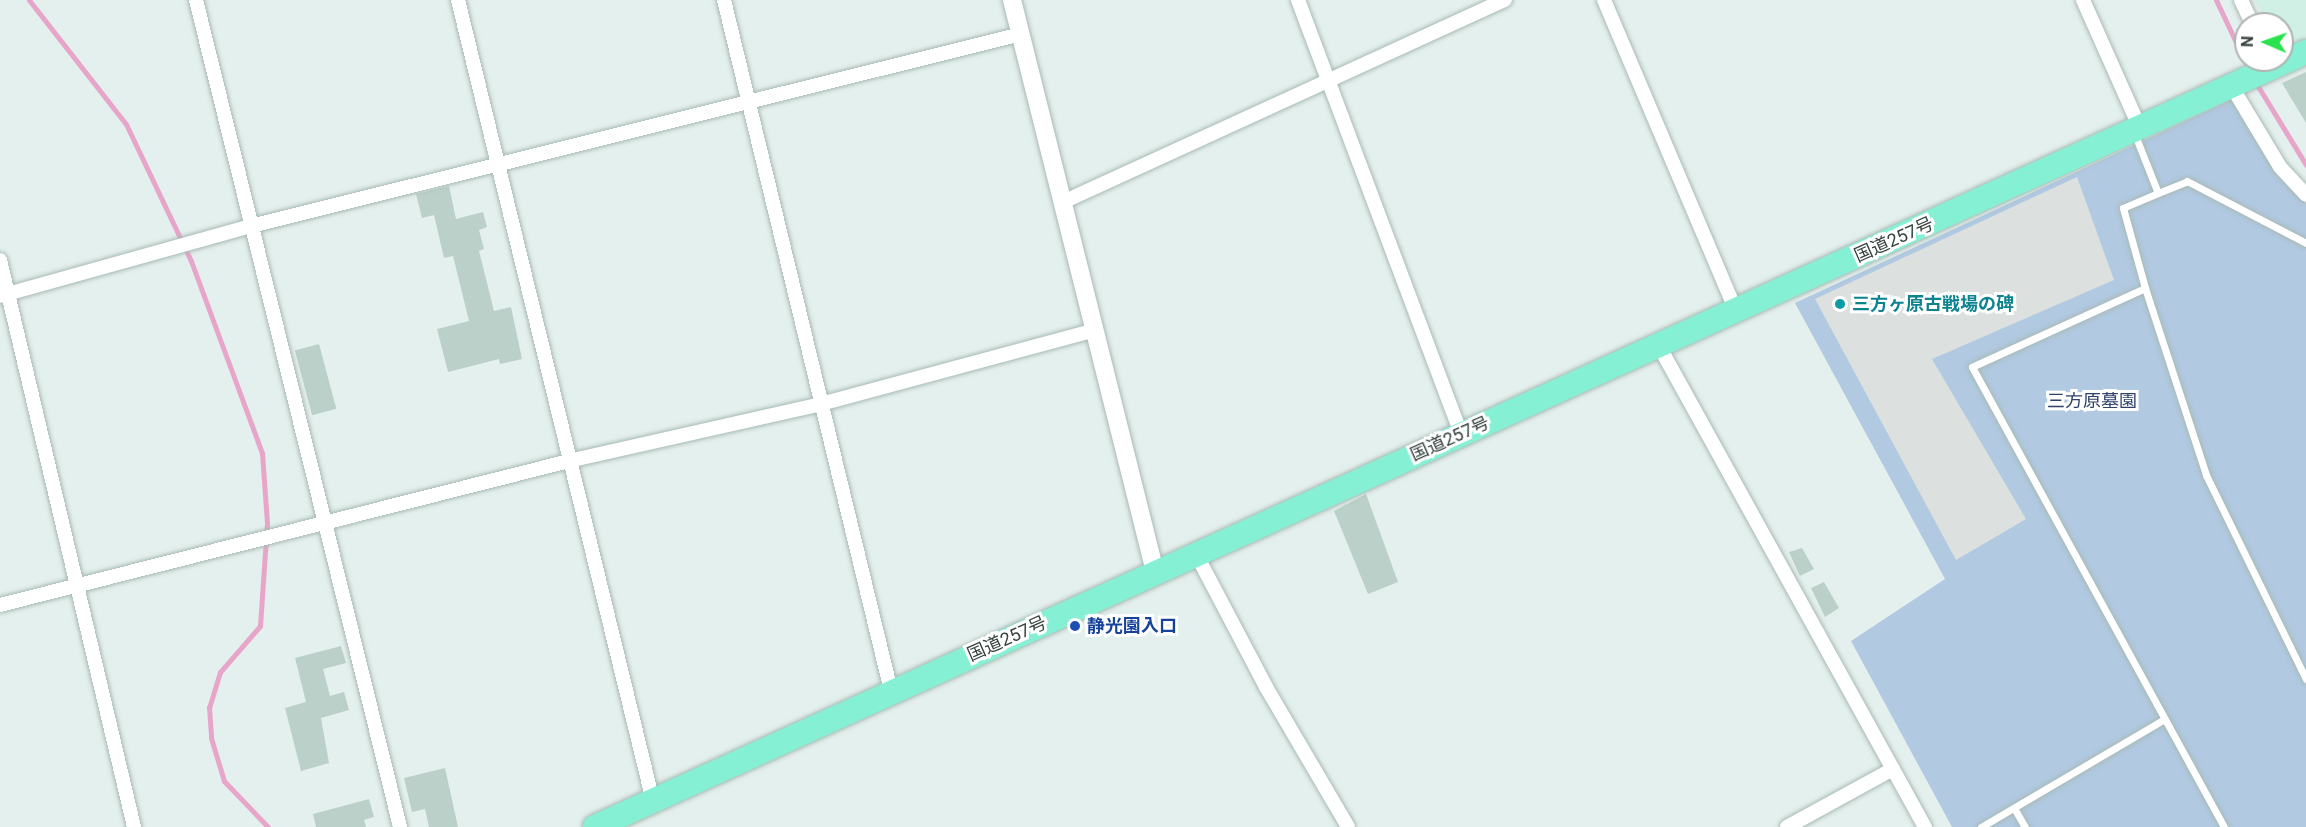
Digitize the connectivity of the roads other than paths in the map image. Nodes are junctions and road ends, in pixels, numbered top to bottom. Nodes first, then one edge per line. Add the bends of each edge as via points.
1 (196, 0) edge
2 (458, 0) edge
3 (724, 0) edge
4 (1012, 0) edge
5 (1298, 0) edge
6 (1505, 0) edge
7 (1604, 0) edge
8 (2083, 0) edge
9 (1021, 34) junction
10 (2306, 52) edge
11 (2255, 73) edge
12 (1329, 80) junction
13 (748, 100) junction
14 (2137, 130) junction
15 (499, 166) junction
16 (2158, 193) junction
17 (2306, 195) edge
18 (1063, 202) junction
19 (251, 226) junction
20 (2306, 243) edge
21 (0, 260) edge
22 (2145, 288) junction
23 (4, 295) edge
24 (1736, 310) junction
25 (1095, 330) junction
26 (1659, 346) junction
27 (821, 404) junction
28 (1461, 434) junction
29 (573, 460) junction
30 (324, 524) junction
31 (1197, 554) junction
32 (1155, 572) junction
33 (76, 587) junction
34 (0, 605) edge
35 (2306, 679) edge
36 (891, 691) junction
37 (2164, 719) junction
38 (1893, 769) junction
39 (653, 801) junction
40 (2014, 808) junction
41 (134, 827) edge
42 (400, 827) edge
43 (595, 827) edge
44 (1348, 827) edge
45 (1787, 827) edge
46 (1925, 827) edge
47 (1981, 827) edge
48 (2025, 827) edge
49 (2224, 827) edge

1 - 19 street
2 - 15 street
3 - 13 street
4 - 9 street
5 - 12 street
6 - 12 street
7 - 24 street
8 - 14 street
9 - 13 street
9 - 18 street
10 - 11 highway, 国道257号
11 - 14 highway, 国道257号
11 - 17 street via 2280,167
12 - 18 street
12 - 28 street
13 - 15 street
13 - 27 street
14 - 16 lane
14 - 24 highway, 国道257号
15 - 19 street
15 - 29 street
16 - 20 lane via 2187,181
16 - 22 lane via 2123,208
18 - 25 street
19 - 23 street
19 - 30 street
21 - 23 street
22 - 35 lane via 2206,475
22 - 37 lane via 1972,367
23 - 33 street
24 - 26 highway, 国道257号
25 - 27 street
25 - 32 street
26 - 28 highway, 国道257号
26 - 38 street
27 - 29 street
27 - 36 street
28 - 31 highway, 国道257号
29 - 30 street
29 - 39 street
30 - 33 street
30 - 42 street
31 - 32 highway, 国道257号
31 - 44 street via 1266,687
32 - 36 highway, 国道257号
33 - 34 street
33 - 41 street
36 - 39 highway, 国道257号
37 - 40 lane
37 - 49 lane
38 - 45 street
38 - 46 street
39 - 43 highway, 国道257号
40 - 47 lane
40 - 48 lane

